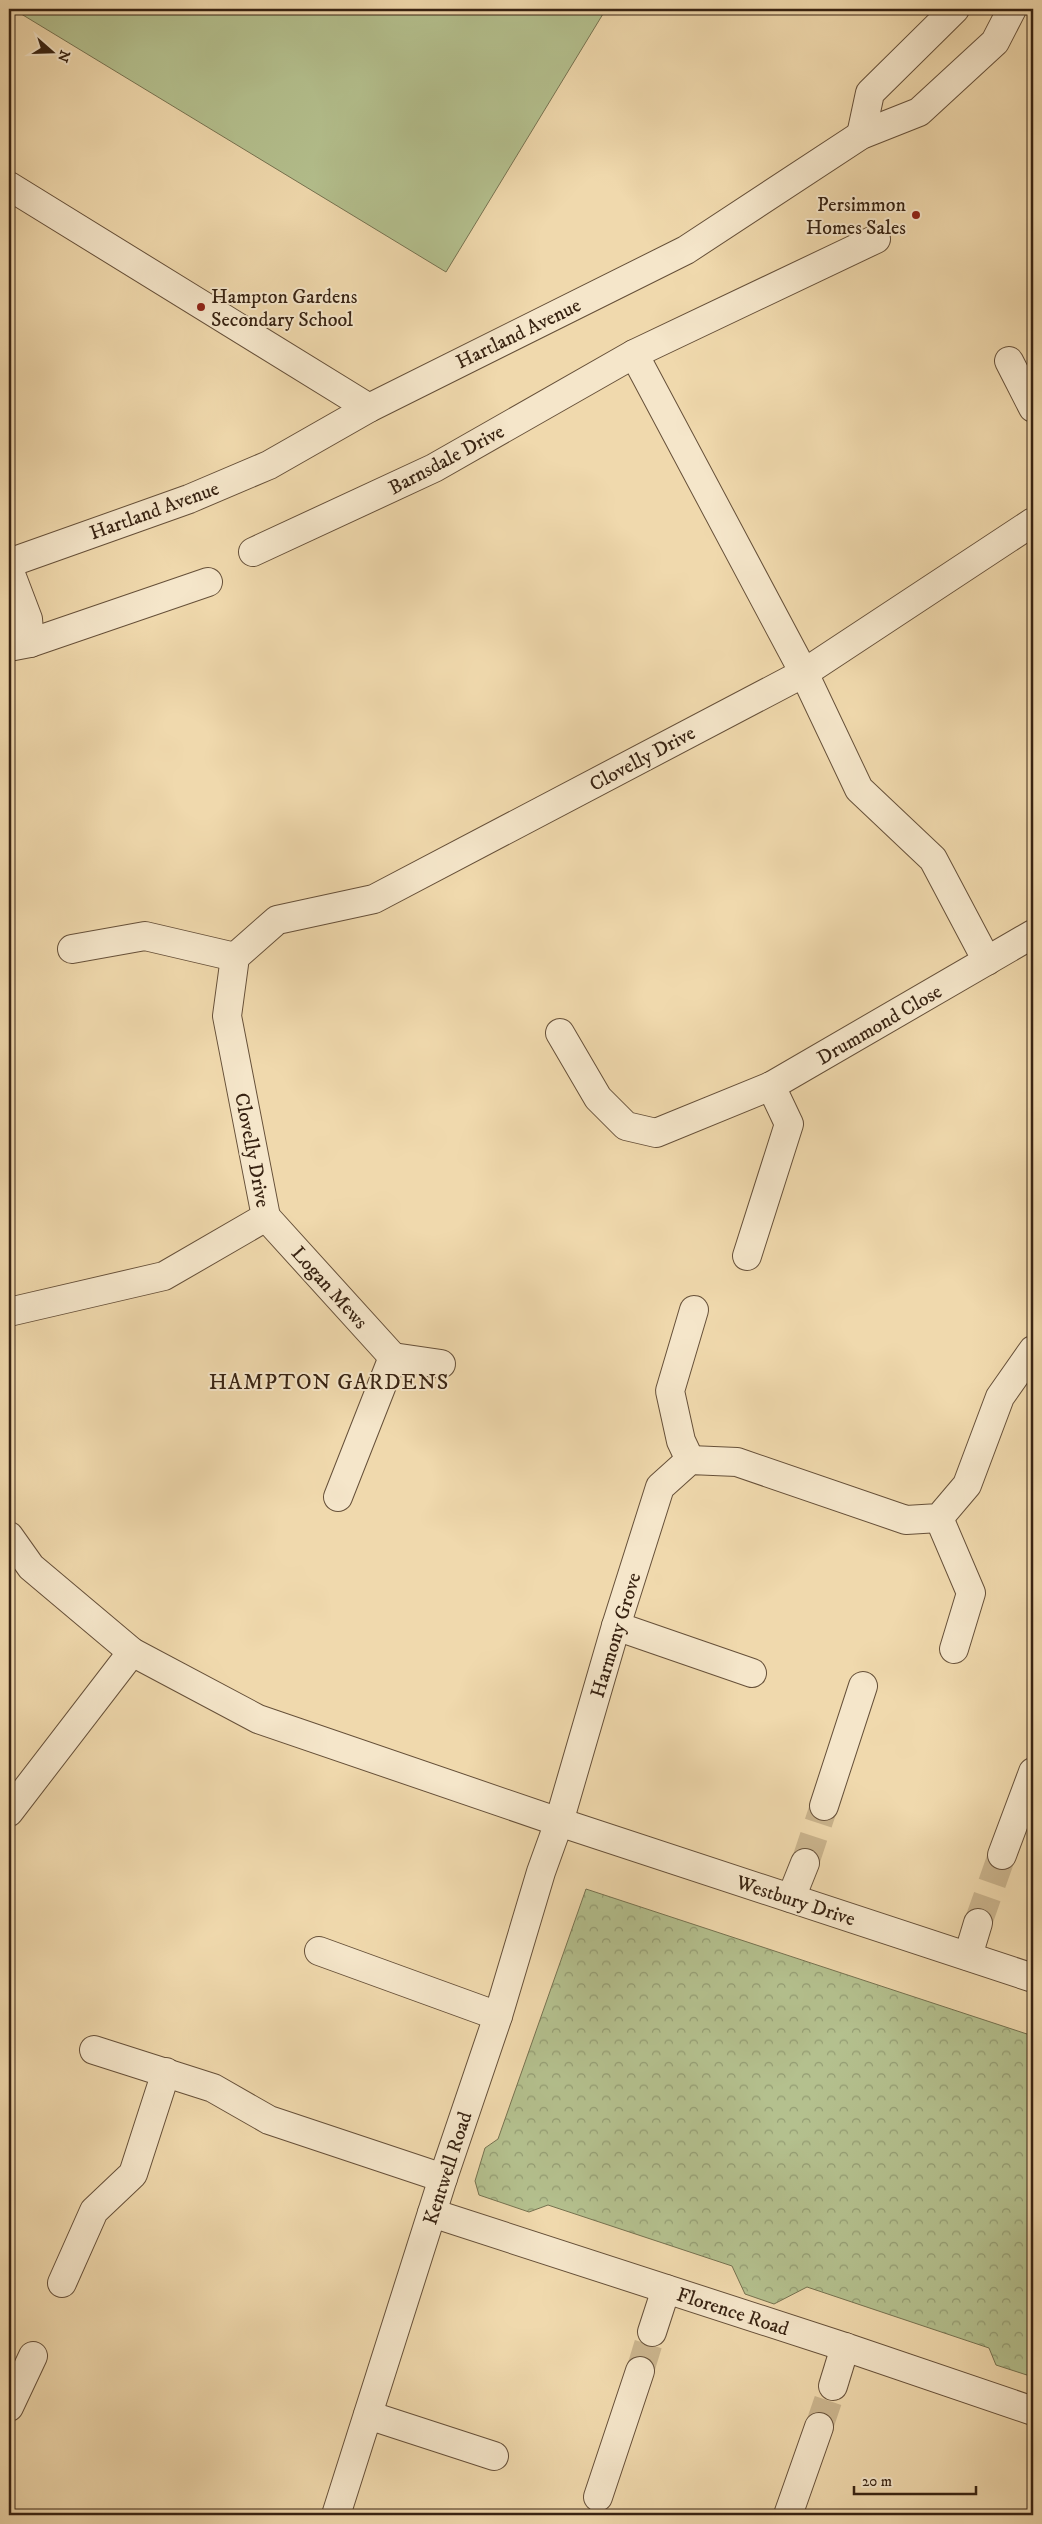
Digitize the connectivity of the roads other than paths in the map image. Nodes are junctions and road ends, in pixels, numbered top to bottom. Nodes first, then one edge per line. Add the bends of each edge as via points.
1 (955, 9) edge
2 (1012, 9) edge
3 (861, 135) junction
4 (9, 186) edge
5 (876, 239) dead end
6 (634, 354) junction
7 (1010, 361) dead end
8 (369, 408) junction
9 (1033, 408) edge
10 (1033, 522) edge
11 (252, 552) dead end
12 (9, 563) edge
13 (9, 569) edge
14 (208, 582) dead end
15 (19, 645) edge
16 (804, 673) junction
17 (1033, 934) edge
18 (72, 949) dead end
19 (235, 957) junction
20 (988, 961) junction
21 (560, 1033) dead end
22 (771, 1086) junction
23 (266, 1217) junction
24 (747, 1256) dead end
25 (694, 1310) dead end
26 (9, 1312) edge
27 (1033, 1350) edge
28 (393, 1357) junction
29 (441, 1364) dead end
30 (690, 1460) junction
31 (338, 1497) dead end
32 (939, 1518) junction
33 (9, 1536) edge
34 (616, 1626) junction
35 (954, 1649) dead end
36 (132, 1652) junction
37 (752, 1673) dead end
38 (863, 1686) dead end
39 (1033, 1772) edge
40 (824, 1806) tunnel mouth
41 (9, 1812) edge
42 (559, 1822) junction
43 (1002, 1855) tunnel mouth
44 (805, 1863) tunnel mouth
45 (791, 1898) junction
46 (978, 1923) tunnel mouth
47 (319, 1951) dead end
48 (968, 1956) junction
49 (1033, 1978) edge
50 (498, 2016) junction
51 (94, 2050) dead end
52 (166, 2072) junction
53 (443, 2178) junction
54 (432, 2213) junction
55 (62, 2283) dead end
56 (666, 2289) junction
57 (652, 2332) tunnel mouth
58 (845, 2347) junction
59 (33, 2356) dead end
60 (640, 2371) tunnel mouth
61 (833, 2386) tunnel mouth
62 (9, 2407) edge
63 (1033, 2411) edge
64 (368, 2415) junction
65 (819, 2427) tunnel mouth
66 (494, 2456) dead end
67 (598, 2497) dead end
68 (336, 2515) edge
69 (788, 2515) edge

1 - 3 street via 870,92
2 - 3 street, Hartland Avenue via 995,42 919,112
3 - 8 street, Hartland Avenue via 686,250
4 - 8 street
5 - 6 street, Barnsdale Drive
6 - 11 street, Barnsdale Drive via 434,468
6 - 16 street
7 - 9 street
8 - 12 street, Hartland Avenue via 269,465 189,499
10 - 16 street, Clovelly Drive
13 - 15 street via 28,619
14 - 15 street
16 - 19 street, Clovelly Drive via 374,899 277,920
16 - 20 street via 859,789 933,859
17 - 20 street, Drummond Close
18 - 19 street via 145,936
19 - 23 street, Clovelly Drive via 227,1016
20 - 22 street, Drummond Close
21 - 22 street, Drummond Close via 598,1098 626,1126 656,1133
22 - 24 street via 789,1124
23 - 26 street, Clovelly Drive via 164,1276
23 - 28 street, Logan Mews
25 - 30 street via 670,1391 681,1441
27 - 32 street via 1000,1397 967,1485
28 - 29 street
28 - 31 street
30 - 32 street via 737,1462 906,1520
30 - 34 street, Harmony Grove via 660,1487
32 - 35 street via 971,1593
33 - 36 street, Westbury Drive via 31,1567
34 - 37 street
34 - 42 street, Harmony Grove
36 - 41 street
36 - 42 street, Westbury Drive via 258,1719
38 - 40 street
39 - 43 street
42 - 45 street, Westbury Drive
42 - 50 street, Kentwell Road
44 - 45 street
45 - 48 street, Westbury Drive
46 - 48 street
47 - 50 street
48 - 49 street, Westbury Drive
50 - 53 street, Kentwell Road
51 - 52 street
52 - 53 street via 213,2088 269,2120
52 - 55 street via 133,2174 94,2211
53 - 54 street, Kentwell Road
54 - 56 street, Florence Road
54 - 64 street, Kentwell Road
56 - 57 street
56 - 58 street, Florence Road
58 - 61 street
58 - 63 street, Florence Road
59 - 62 street
60 - 67 street
64 - 66 street
64 - 68 street, Kentwell Road
65 - 69 street

